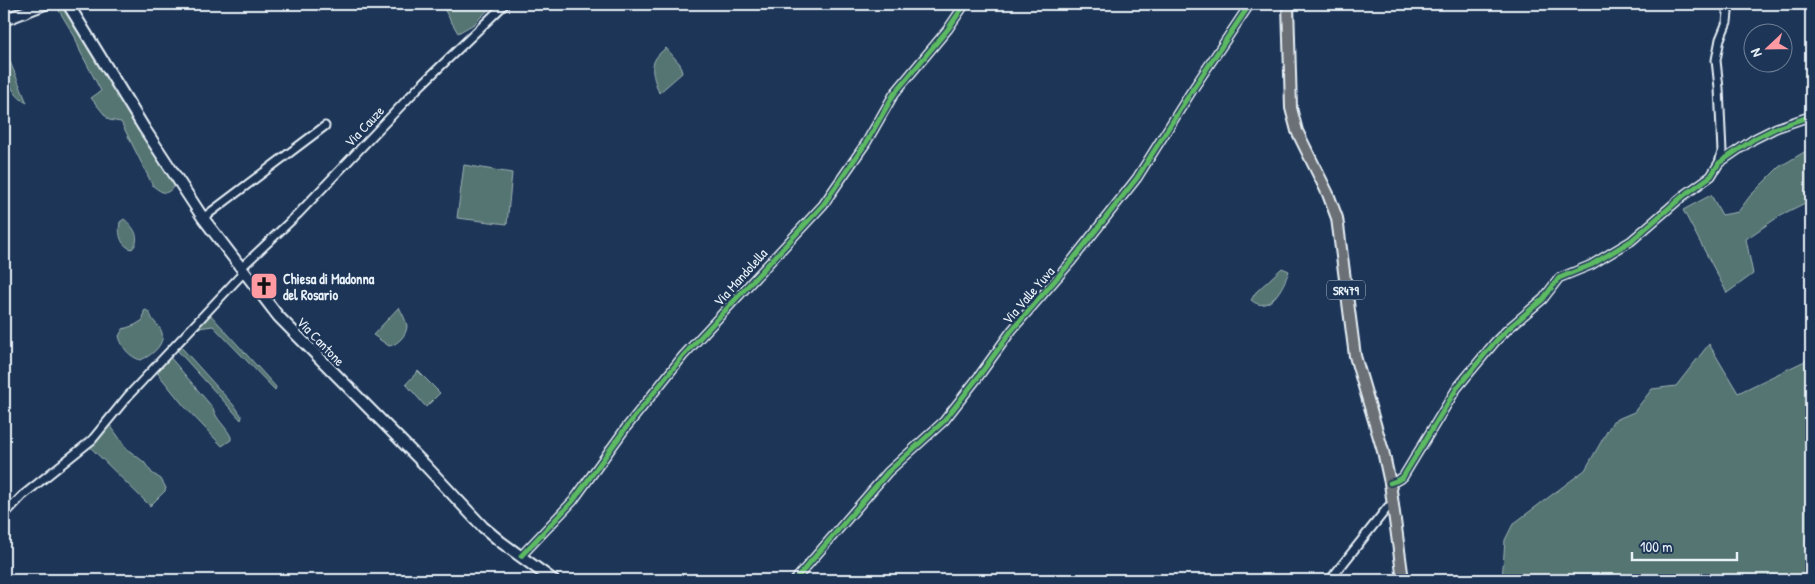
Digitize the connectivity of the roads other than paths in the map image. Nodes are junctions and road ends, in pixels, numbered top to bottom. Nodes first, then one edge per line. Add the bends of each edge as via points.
1 (45, 4) edge
2 (68, 4) edge
3 (505, 4) edge
4 (965, 4) edge
5 (1250, 4) edge
6 (1288, 4) edge
7 (1724, 4) edge
8 (4, 20) edge
9 (1811, 116) edge
10 (325, 126) dead end
11 (1719, 163) junction
12 (203, 218) junction
13 (244, 269) junction
14 (1390, 482) junction
15 (1393, 504) junction
16 (4, 515) edge
17 (521, 556) junction
18 (554, 580) edge
19 (795, 580) edge
20 (1330, 580) edge
21 (1403, 580) edge

1 - 8 main road
2 - 12 main road, Via Cantone
3 - 13 street, Via Cauze via 417,89
4 - 17 street, Via Mandolella via 894,94 866,143 822,205 683,356 573,501
5 - 19 street, Via Valle Yuva via 1137,178 1070,263 1012,330 944,421 888,472
6 - 14 main road, SR479 via 1290,108 1297,131 1337,218 1355,356
7 - 11 street via 1727,22 1716,60 1722,152
9 - 11 street via 1754,139
10 - 12 street
11 - 14 street via 1711,176 1631,240 1591,265 1559,278 1543,299 1500,338 1457,388 1403,477
12 - 13 main road, Via Cantone
13 - 16 street, Via Cauze via 92,440 22,496
13 - 17 main road, Via Cantone via 278,316 483,527
14 - 15 main road, SR479
15 - 20 street
15 - 21 main road, SR479
17 - 18 main road, Via Cantone

